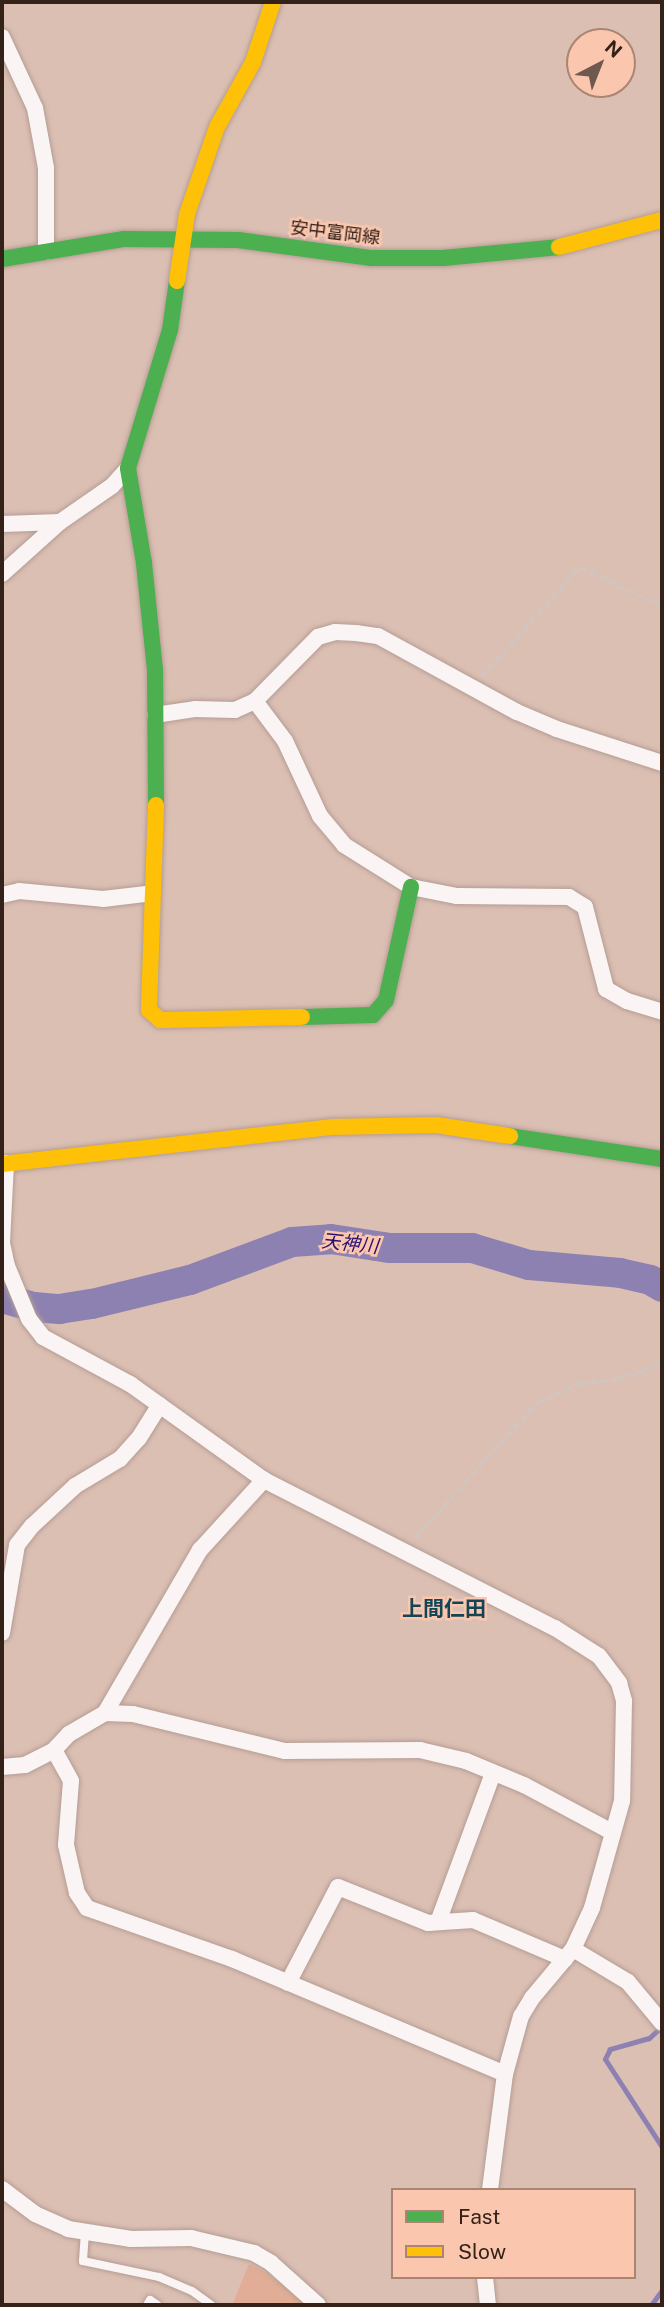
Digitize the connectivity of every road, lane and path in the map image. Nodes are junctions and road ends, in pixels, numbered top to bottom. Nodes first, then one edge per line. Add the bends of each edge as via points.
1 (273, 2) edge
2 (2, 37) edge
3 (662, 220) edge
4 (181, 237) junction
5 (46, 252) junction
6 (2, 259) edge
7 (128, 468) junction
8 (60, 522) junction
9 (2, 524) edge
10 (2, 574) edge
11 (662, 606) edge
12 (472, 687) junction
13 (255, 701) junction
14 (155, 715) junction
15 (662, 763) edge
16 (411, 887) junction
17 (153, 893) junction
18 (2, 895) edge
19 (662, 1012) edge
20 (662, 1159) edge
21 (4, 1163) edge
22 (662, 1361) edge
23 (160, 1405) junction
24 (264, 1480) junction
25 (404, 1549) junction
26 (2, 1633) edge
27 (105, 1713) junction
28 (54, 1749) junction
29 (2, 1767) edge
30 (493, 1773) junction
31 (612, 1832) junction
32 (438, 1922) junction
33 (569, 1954) junction
34 (288, 1983) junction
35 (662, 2023) edge
36 (505, 2074) junction
37 (490, 2188) edge
38 (2, 2189) edge
39 (85, 2232) junction
40 (485, 2279) edge
41 (147, 2305) edge
42 (158, 2305) edge
43 (211, 2305) edge
44 (318, 2305) edge
45 (488, 2305) edge

1 - 4 street via 253,62 217,127
2 - 5 street via 34,108 46,169
3 - 4 street, 安中富岡線 via 559,247 443,258 372,258
4 - 5 street, 安中富岡線 via 124,239
4 - 7 street via 170,330
5 - 6 street, 安中富岡線
7 - 8 street via 113,486
7 - 14 street via 144,563
8 - 9 street
8 - 10 street
11 - 12 path via 580,567
12 - 13 street via 378,636 335,632 318,638
12 - 15 street via 557,729
13 - 14 street via 235,710
13 - 16 street via 285,741 320,816 344,845
14 - 17 street
16 - 17 street via 386,1000 373,1015 160,1020 149,1010
16 - 19 street via 457,896 569,897 584,907 606,989
17 - 18 street via 103,899 19,891
20 - 21 street via 436,1125 331,1127
21 - 23 street via 2,1242 29,1319 43,1337
22 - 25 path via 616,1379 580,1383 537,1403
23 - 24 street
23 - 26 street via 120,1459 75,1486 17,1545
24 - 25 street
24 - 27 street via 200,1550
25 - 31 street via 555,1628 600,1656 612,1670 624,1700 621,1801
27 - 28 street via 69,1734
27 - 30 street via 133,1714 285,1751 420,1750
28 - 29 street via 25,1765
28 - 34 street via 71,1781 66,1845 77,1893 87,1908
30 - 31 street
30 - 32 street
31 - 33 street via 592,1908
32 - 33 street via 473,1920
32 - 34 street via 428,1923 338,1887
33 - 35 street via 628,1982
33 - 36 street via 532,1997
34 - 36 street
36 - 37 street
38 - 39 street via 35,2214
39 - 43 lane via 82,2261 159,2277
39 - 44 street via 131,2239 191,2238 238,2247 271,2263
40 - 45 street
41 - 42 lane via 150,2301

